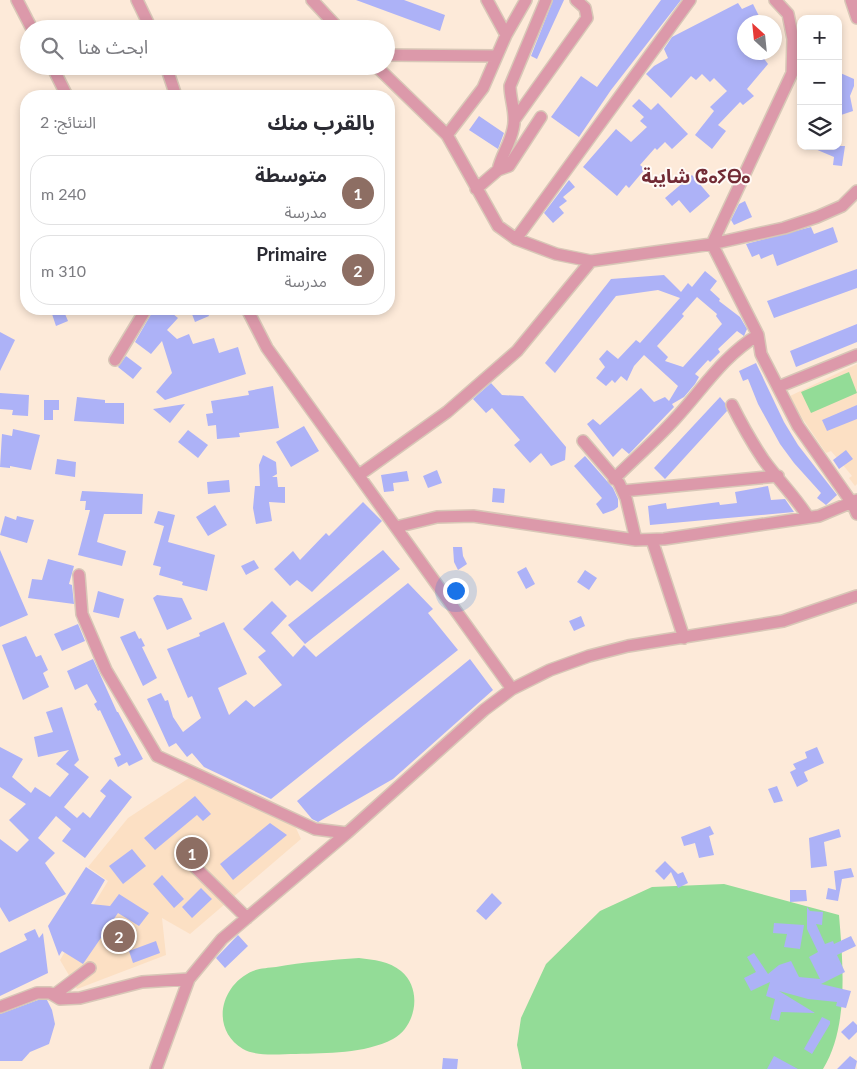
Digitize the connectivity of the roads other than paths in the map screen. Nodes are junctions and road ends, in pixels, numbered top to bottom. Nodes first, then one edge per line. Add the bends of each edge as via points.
1 (17, 0) edge
2 (137, 0) edge
3 (312, 0) edge
4 (487, 0) edge
5 (526, 0) edge
6 (546, 0) edge
7 (690, 0) edge
8 (775, 0) edge
9 (850, 0) edge
10 (580, 1) edge
11 (857, 18) edge
12 (27, 20) edge
13 (146, 20) edge
14 (331, 20) edge
15 (506, 35) junction
16 (395, 55) edge
17 (496, 56) junction
18 (56, 75) edge
19 (169, 75) edge
20 (385, 75) edge
21 (64, 90) edge
22 (174, 90) edge
23 (541, 117) dead end
24 (515, 119) junction
25 (447, 135) junction
26 (498, 170) junction
27 (476, 189) junction
28 (857, 191) edge
29 (516, 238) junction
30 (712, 244) junction
31 (592, 260) junction
32 (142, 315) edge
33 (250, 315) edge
34 (758, 335) junction
35 (857, 355) edge
36 (115, 360) dead end
37 (778, 387) junction
38 (732, 405) dead end
39 (583, 442) dead end
40 (359, 475) junction
41 (778, 476) junction
42 (614, 479) junction
43 (623, 491) junction
44 (855, 501) edge
45 (857, 514) edge
46 (808, 517) junction
47 (396, 527) junction
48 (636, 540) junction
49 (652, 540) junction
50 (79, 574) dead end
51 (857, 596) edge
52 (684, 638) junction
53 (512, 689) junction
54 (347, 833) junction
55 (193, 865) dead end
56 (247, 918) junction
57 (90, 968) dead end
58 (189, 979) junction
59 (54, 995) junction
60 (0, 1007) edge
61 (156, 1069) edge

1 - 12 street
2 - 13 street
3 - 14 street
4 - 15 street
5 - 15 street
6 - 24 street via 510,86
7 - 29 street
8 - 30 street via 788,14 793,39 792,73
9 - 11 street
10 - 24 street via 587,18
15 - 17 street
16 - 17 street
17 - 25 street via 483,88
18 - 21 street
19 - 22 street
20 - 25 street
23 - 26 street via 509,166
24 - 26 street
25 - 27 street
26 - 27 street
27 - 29 street via 498,226
28 - 30 street via 842,206 817,217
29 - 31 street via 556,254
30 - 31 street
30 - 34 street
31 - 40 street via 517,352 447,412
32 - 36 street
33 - 40 street via 267,348
34 - 37 street via 761,354
34 - 42 street via 740,346 674,420
35 - 37 street
37 - 44 street via 798,426
38 - 41 street via 748,437
39 - 42 street
40 - 47 street
41 - 43 street
41 - 46 street
42 - 43 street
43 - 48 street
44 - 45 street
44 - 46 street via 819,516
46 - 49 street
47 - 48 street via 437,517 473,516
47 - 53 street
48 - 49 street
49 - 52 street
50 - 54 street via 82,614 106,670 157,756 314,829
51 - 52 street via 783,622
52 - 53 street via 588,656
53 - 54 street via 484,710
54 - 56 street
55 - 56 street
56 - 58 street via 222,939
57 - 59 street
58 - 59 street via 142,982 80,998 60,999
58 - 61 street
59 - 60 street via 37,993

